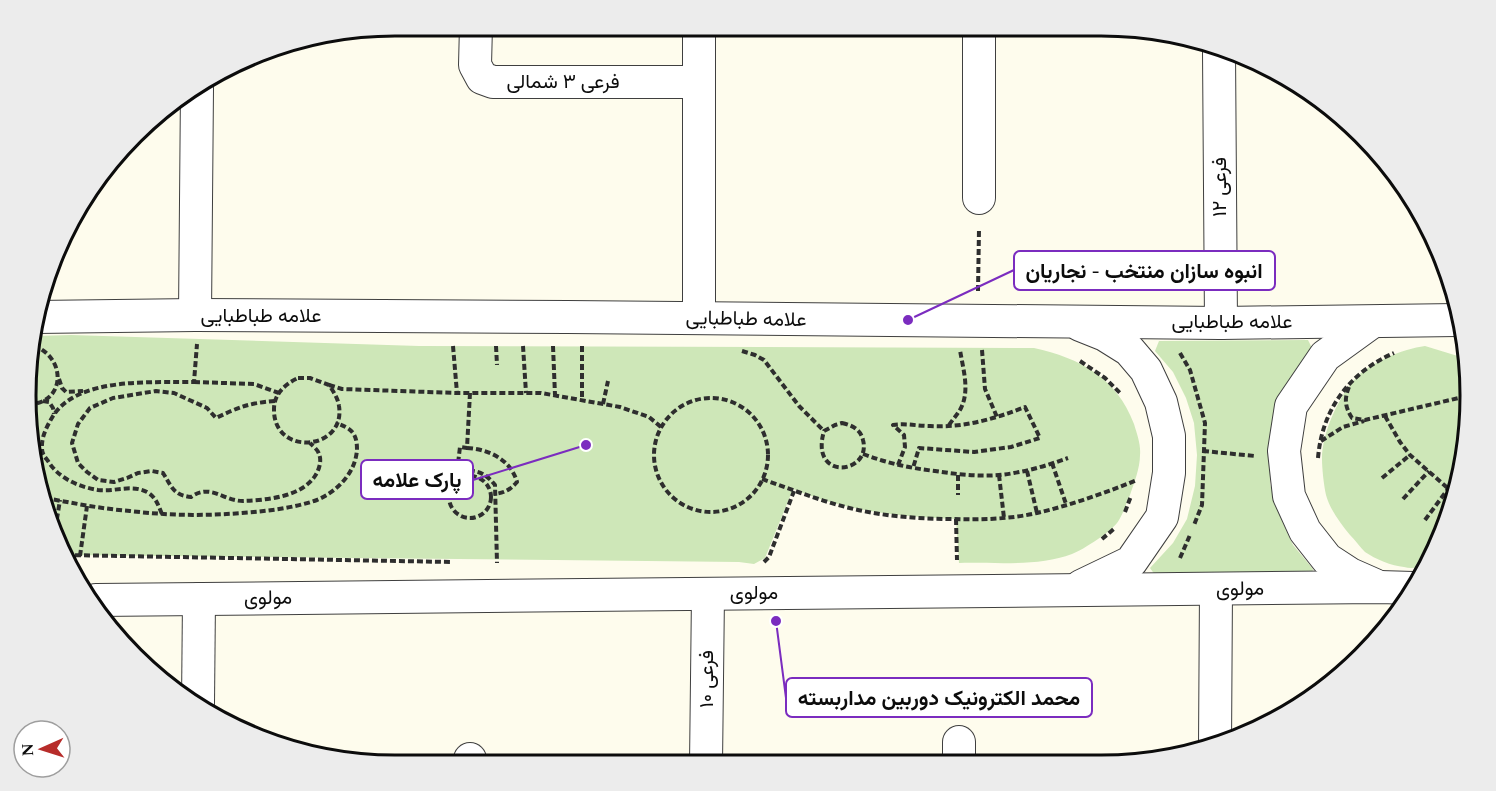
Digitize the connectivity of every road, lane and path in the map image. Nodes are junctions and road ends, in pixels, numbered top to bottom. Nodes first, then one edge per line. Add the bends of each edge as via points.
1 (476, 36) edge
2 (699, 36) edge
3 (979, 36) edge
4 (1219, 56) edge
5 (699, 82) junction
6 (197, 96) edge
7 (980, 198) joint
8 (45, 317) edge
9 (699, 318) junction
10 (1452, 320) edge
11 (1071, 322) junction
12 (1372, 322) junction
13 (1221, 323) junction
14 (196, 326) junction
15 (979, 333) junction
16 (443, 345) dead end
17 (453, 345) junction
18 (459, 345) dead end
19 (486, 345) dead end
20 (496, 345) junction
21 (553, 345) junction
22 (561, 345) dead end
23 (505, 346) dead end
24 (514, 346) dead end
25 (522, 346) junction
26 (533, 346) dead end
27 (543, 346) dead end
28 (575, 346) dead end
29 (582, 346) junction
30 (593, 346) dead end
31 (748, 346) dead end
32 (959, 346) dead end
33 (39, 349) edge
34 (1401, 350) dead end
35 (1074, 358) dead end
36 (497, 365) dead end
37 (58, 376) junction
38 (608, 381) dead end
39 (194, 382) junction
40 (1350, 383) junction
41 (329, 384) junction
42 (88, 391) junction
43 (457, 393) junction
44 (470, 393) junction
45 (526, 393) junction
46 (279, 394) junction
47 (1121, 394) dead end
48 (555, 395) junction
49 (1460, 397) edge
50 (582, 400) junction
51 (42, 401) junction
52 (275, 401) junction
53 (36, 402) edge
54 (603, 404) junction
55 (54, 415) junction
56 (1385, 416) junction
57 (997, 417) junction
58 (1365, 420) junction
59 (336, 423) junction
60 (949, 426) junction
61 (661, 427) junction
62 (824, 431) junction
63 (1321, 441) junction
64 (310, 443) junction
65 (467, 448) junction
66 (1169, 450) junction
67 (1284, 451) junction
68 (42, 452) joint
69 (863, 454) junction
70 (1410, 455) junction
71 (1068, 458) dead end
72 (1052, 463) junction
73 (898, 465) junction
74 (1319, 467) dead end
75 (913, 468) junction
76 (1027, 471) junction
77 (1429, 471) junction
78 (468, 473) junction
79 (958, 475) junction
80 (999, 475) junction
81 (1382, 478) dead end
82 (762, 479) junction
83 (1137, 480) junction
84 (1448, 489) edge
85 (794, 491) junction
86 (1447, 493) edge
87 (493, 494) junction
88 (958, 495) dead end
89 (51, 499) edge
90 (1403, 499) dead end
91 (60, 500) junction
92 (1066, 504) junction
93 (87, 506) junction
94 (1037, 513) junction
95 (1124, 513) dead end
96 (162, 514) junction
97 (57, 517) edge
98 (1004, 518) junction
99 (956, 519) junction
100 (1425, 520) dead end
101 (1119, 523) dead end
102 (1096, 543) dead end
103 (73, 556) edge
104 (80, 556) junction
105 (463, 563) dead end
106 (497, 563) dead end
107 (764, 563) dead end
108 (1380, 587) junction
109 (1404, 588) edge
110 (1216, 589) junction
111 (1072, 590) junction
112 (958, 591) junction
113 (708, 594) junction
114 (199, 599) junction
115 (100, 600) edge
116 (198, 695) edge
117 (1215, 736) edge
118 (706, 755) edge

1 - 5 street, فرعی ۳ شمالی via 475,65 482,78 494,82
2 - 5 street
3 - 7 street
4 - 13 street, فرعی ۱۲
5 - 9 street
6 - 14 street
7 - 15 path
8 - 14 street, علامه طباطبایی
9 - 14 street, علامه طباطبایی
9 - 15 street, علامه طباطبایی
10 - 12 street, علامه طباطبایی
11 - 13 street, علامه طباطبایی
11 - 15 street, علامه طباطبایی
11 - 66 street via 1105,335 1129,350 1146,370 1161,402
12 - 13 street, علامه طباطبایی
12 - 67 street via 1325,356 1291,406
14 - 39 path
15 - 57 path via 985,389
16 - 17 path
17 - 18 path
17 - 43 path
19 - 20 path
20 - 23 path
20 - 36 path
21 - 22 path
21 - 27 path
21 - 48 path
24 - 25 path
25 - 26 path
25 - 45 path
28 - 29 path
29 - 30 path
29 - 50 path
31 - 62 path via 735,347 764,360
32 - 60 path via 966,390 962,407
33 - 37 path via 55,361
34 - 40 path via 1365,369
35 - 47 path
37 - 42 path via 66,392
37 - 51 path via 56,388
38 - 54 path
39 - 42 path via 132,383
39 - 46 path via 254,384
40 - 58 path via 1346,409 1352,418
40 - 63 path via 1334,406
41 - 43 path via 342,388
41 - 46 path via 298,378
41 - 59 path via 339,406
42 - 55 path via 63,404
43 - 44 path
44 - 45 path
44 - 65 path
45 - 48 path
46 - 52 path
48 - 50 path
49 - 56 path
50 - 54 path
51 - 53 path
51 - 55 path via 49,402
52 - 64 path via 276,424 283,433 290,440
52 - 64 path via 253,403 216,418 207,408 174,393 156,391 113,398 90,408 78,424 72,443 78,464 98,480 114,482 152,471 163,473 181,496 214,491 240,501 271,499 305,488 320,469 320,454
54 - 61 path via 649,417
55 - 68 path via 43,435
56 - 58 path
56 - 70 path
57 - 60 path
57 - 75 path via 1025,407 1040,438 975,452 919,448
58 - 63 path via 1343,427
59 - 64 path via 329,435
59 - 96 path via 353,432 357,454 341,484 318,499 249,513
60 - 73 path via 893,426 904,435 905,447
61 - 82 path via 678,407 696,399 715,397 734,402 762,428 768,445 768,464
61 - 82 path via 653,458 658,477 668,494 683,505 700,512 736,507 751,496
62 - 69 path via 842,423 850,425 864,440
62 - 69 path via 820,449 827,462 847,467
63 - 74 path
65 - 78 path via 460,447 457,472
65 - 87 path via 500,458 516,478 512,488
66 - 67 path via 1260,457
66 - 83 path via 1143,455
66 - 111 street via 1162,517 1131,562
67 - 108 street via 1289,496 1305,531 1327,559
68 - 96 path via 52,468 65,478 98,490 129,488 146,492 154,497
69 - 73 path
70 - 77 path
70 - 81 path
71 - 72 path
72 - 76 path
72 - 92 path
73 - 75 path
75 - 79 path
76 - 80 path
76 - 94 path
77 - 84 path
77 - 90 path
78 - 87 path via 484,481
78 - 87 path via 449,492 451,507 456,512 475,518 486,511
79 - 80 path
79 - 88 path
80 - 98 path
82 - 85 path
83 - 92 path
83 - 95 path
85 - 99 path via 886,515
85 - 107 path
86 - 100 path
87 - 106 path
89 - 91 path
91 - 93 path
91 - 97 path
92 - 94 path
93 - 96 path
93 - 104 path
94 - 98 path
98 - 99 path
99 - 112 path
101 - 102 path
103 - 104 path
104 - 105 path
108 - 109 street, مولوی
108 - 110 street, مولوی
110 - 111 street, مولوی
110 - 117 street
111 - 112 street, مولوی
112 - 113 street, مولوی
113 - 114 street, مولوی
113 - 118 street, فرعی ۱۰
114 - 115 street, مولوی
114 - 116 street

